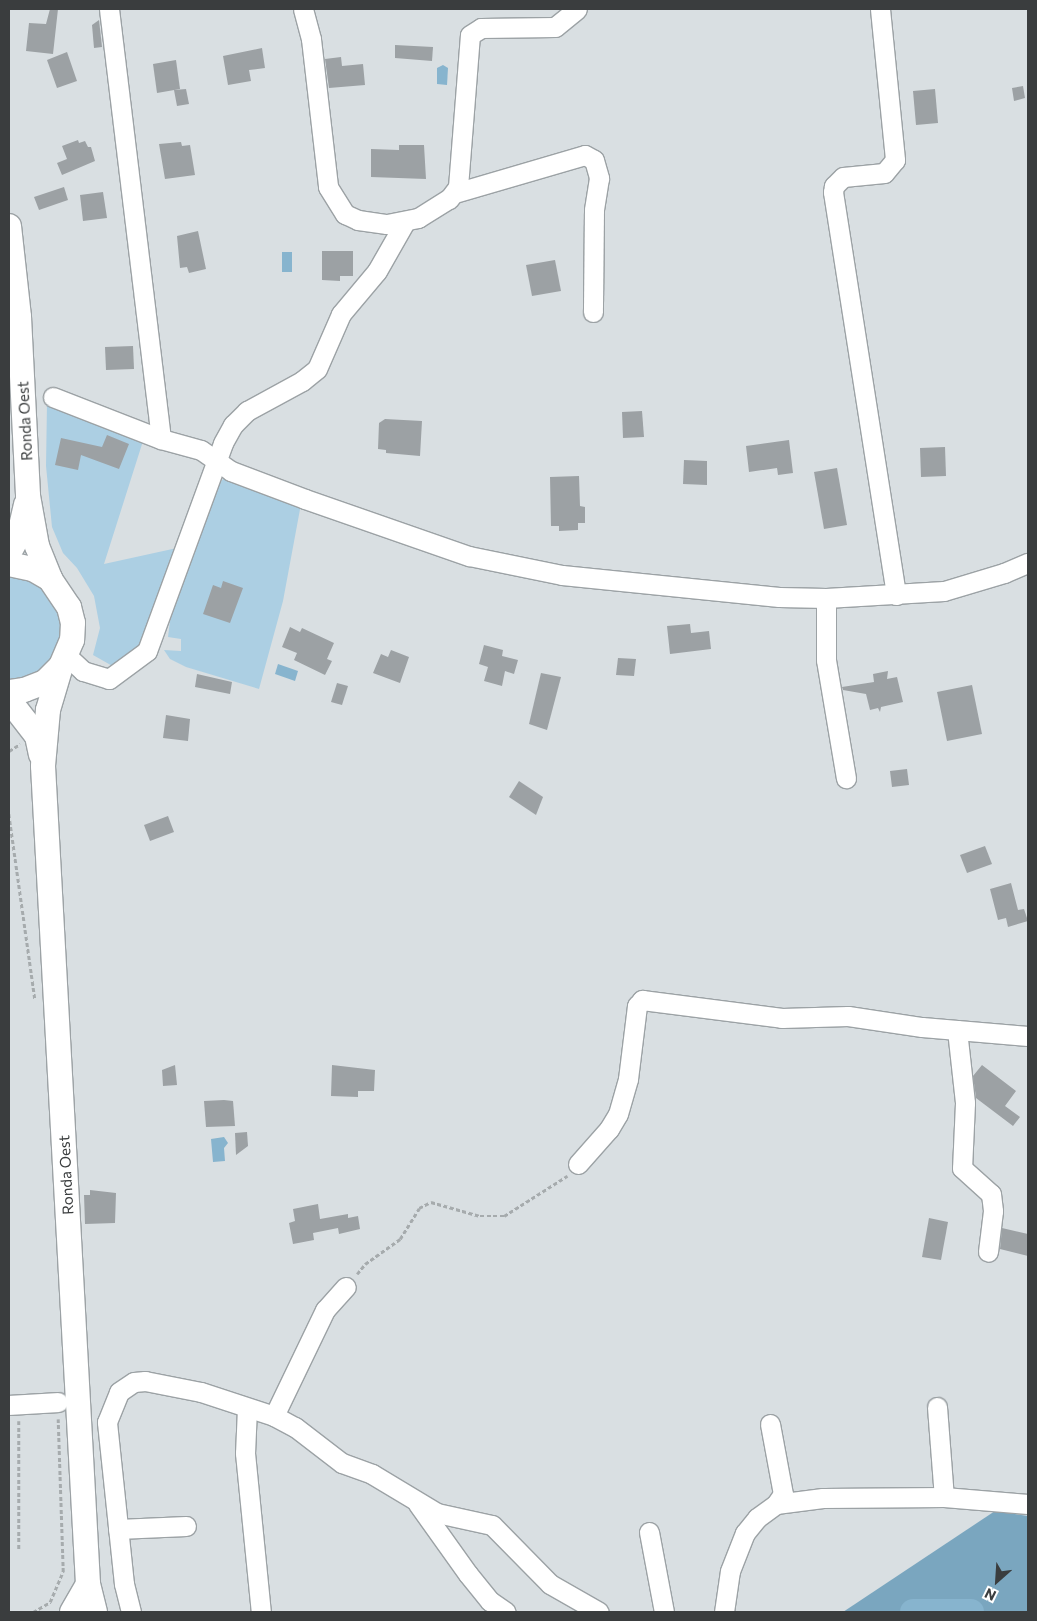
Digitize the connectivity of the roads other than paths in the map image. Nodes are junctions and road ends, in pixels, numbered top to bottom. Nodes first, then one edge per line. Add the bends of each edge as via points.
1 (109, 9) edge
2 (303, 9) edge
3 (577, 9) edge
4 (880, 9) edge
5 (455, 193) junction
6 (405, 222) junction
7 (9, 226) edge
8 (593, 312) dead end
9 (53, 398) dead end
10 (161, 439) junction
11 (217, 462) junction
12 (28, 496) junction
13 (9, 553) edge
14 (1028, 562) edge
15 (9, 564) edge
16 (50, 579) junction
17 (896, 595) junction
18 (826, 598) junction
19 (64, 661) junction
20 (9, 692) edge
21 (9, 700) edge
22 (43, 766) junction
23 (846, 778) dead end
24 (956, 1030) junction
25 (1028, 1036) edge
26 (578, 1164) road end
27 (988, 1252) dead end
28 (346, 1287) road end
29 (58, 1402) road end
30 (14, 1405) edge
31 (936, 1407) dead end
32 (247, 1408) junction
33 (274, 1416) junction
34 (770, 1424) dead end
35 (944, 1497) junction
36 (415, 1499) junction
37 (776, 1504) junction
38 (1028, 1504) edge
39 (186, 1526) dead end
40 (118, 1529) junction
41 (649, 1532) dead end
42 (88, 1584) junction
43 (72, 1612) edge
44 (95, 1612) edge
45 (131, 1612) edge
46 (261, 1612) edge
47 (506, 1612) edge
48 (600, 1612) edge
49 (664, 1612) edge
50 (724, 1612) edge

1 - 10 street
2 - 6 street via 311,39 328,187 345,214 358,220 387,224
3 - 5 street via 555,27 481,28 470,35
4 - 17 street via 895,160 884,172 843,177 833,192
5 - 6 street via 441,205
5 - 8 street via 585,155 594,160 599,178 594,210
6 - 11 street via 378,271 341,314 317,369 239,417 226,436
7 - 12 main road, Ronda Oest via 19,317
9 - 10 street
10 - 11 street via 201,450
11 - 18 street via 231,471 305,499 500,564 562,575 779,597
11 - 19 street via 147,651 109,678 96,677
12 - 13 main road, Ronda Oest via 19,535
12 - 16 main road, Ronda Oest via 37,546
14 - 17 street via 1004,574 944,591
15 - 16 main road via 33,569
16 - 19 main road, Ronda Oest via 61,591 71,615 72,640
17 - 18 street
18 - 23 street via 826,660
19 - 20 main road via 45,682
19 - 22 main road, Ronda Oest via 48,710
21 - 22 main road, Ronda Oest via 36,736
22 - 42 main road, Ronda Oest
24 - 25 street
24 - 26 street via 848,1016 782,1018 642,1000 637,1006 628,1079 618,1114 610,1130
24 - 27 street via 964,1103 962,1168 991,1194 993,1211
28 - 33 street via 325,1310
29 - 30 street
31 - 35 street
32 - 33 street
32 - 40 street via 165,1383 134,1382 125,1386 114,1399 107,1422
32 - 46 street via 245,1452
33 - 36 street via 342,1463 372,1474
34 - 37 street via 783,1494
35 - 37 street via 824,1498
35 - 38 street
36 - 47 street via 468,1574 490,1601
36 - 48 street via 437,1513 492,1525 550,1584
37 - 50 street via 756,1518 745,1533 730,1571
39 - 40 street
40 - 45 street via 124,1584
41 - 49 street
42 - 43 main road
42 - 44 main road, Ronda Oest

